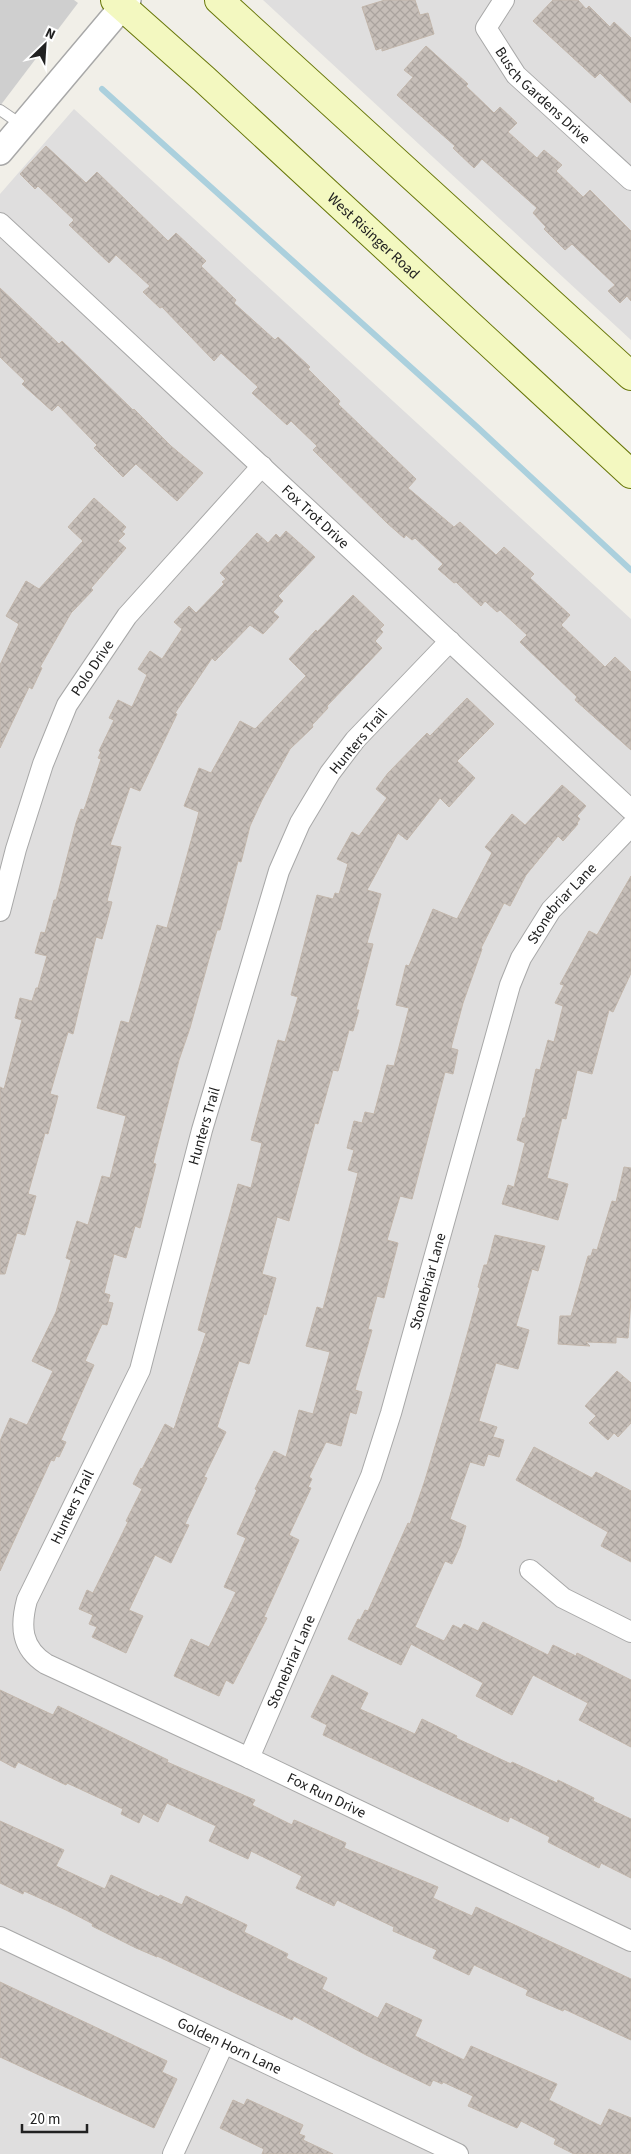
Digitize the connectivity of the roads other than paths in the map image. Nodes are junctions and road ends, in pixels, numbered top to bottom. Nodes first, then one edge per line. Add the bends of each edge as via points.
1 (219, 0) edge
2 (504, 0) edge
3 (122, 2) edge
4 (0, 110) edge
5 (23, 125) junction
6 (0, 152) edge
7 (631, 180) edge
8 (0, 223) edge
9 (631, 376) edge
10 (262, 466) junction
11 (631, 474) edge
12 (450, 641) junction
13 (631, 810) edge
14 (631, 826) edge
15 (0, 911) edge
16 (530, 1570) dead end
17 (631, 1632) edge
18 (27, 1645) joint
19 (249, 1758) junction
20 (0, 1937) edge
21 (631, 1941) edge
22 (224, 2043) junction
23 (173, 2154) edge
24 (458, 2154) edge

1 - 9 main road
2 - 7 street, Busch Gardens Drive via 486,28 516,75
3 - 5 street
3 - 11 main road, West Risinger Road
4 - 5 lane
5 - 6 street
8 - 10 street, Fox Trot Drive
10 - 12 street, Fox Trot Drive
10 - 15 street, Polo Drive via 127,616 67,704 43,764
12 - 13 street, Fox Trot Drive
12 - 18 street, Hunters Trail via 355,740 330,773 300,823 279,871 202,1130 140,1370 27,1600 22,1628
14 - 19 street, Stonebriar Lane via 551,910 521,958 510,985 371,1476
16 - 17 street via 563,1598
18 - 19 street, Fox Run Drive via 36,1658 46,1664
19 - 21 street, Fox Run Drive
20 - 22 street, Golden Horn Lane
22 - 23 street
22 - 24 street, Golden Horn Lane

